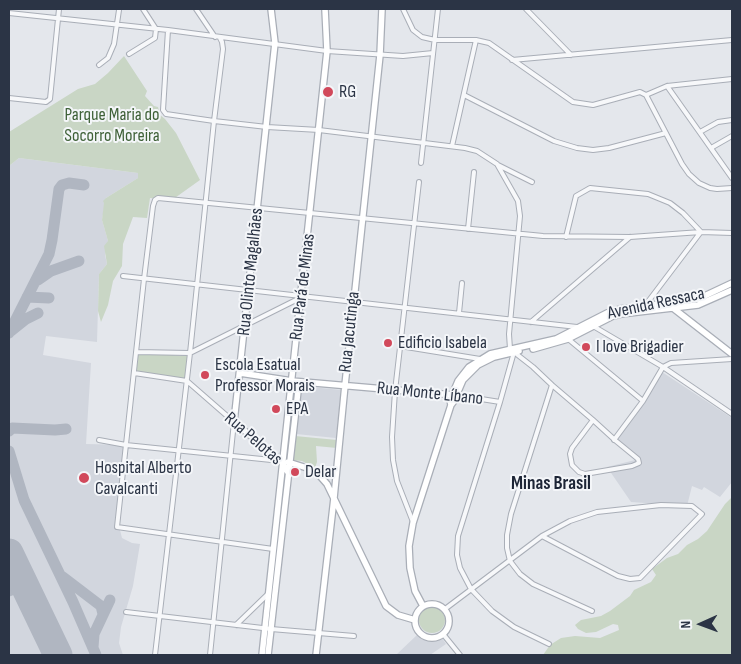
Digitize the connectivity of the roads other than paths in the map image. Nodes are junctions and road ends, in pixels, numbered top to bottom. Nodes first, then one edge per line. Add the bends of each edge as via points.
1 (59, 9) edge
2 (143, 9) edge
3 (196, 9) edge
4 (271, 9) edge
5 (325, 9) edge
6 (382, 9) edge
7 (403, 9) edge
8 (438, 9) edge
9 (526, 9) edge
10 (118, 10) dead end
11 (9, 13) edge
12 (58, 17) junction
13 (118, 25) junction
14 (156, 29) junction
15 (168, 30) junction
16 (218, 37) junction
17 (435, 40) junction
18 (476, 40) junction
19 (732, 40) edge
20 (275, 43) junction
21 (327, 52) junction
22 (129, 54) dead end
23 (433, 54) junction
24 (380, 55) junction
25 (571, 55) junction
26 (512, 60) junction
27 (99, 65) dead end
28 (732, 79) edge
29 (667, 86) junction
30 (464, 95) junction
31 (646, 95) junction
32 (9, 98) edge
33 (732, 120) edge
34 (214, 121) junction
35 (267, 127) junction
36 (319, 130) junction
37 (700, 132) junction
38 (666, 133) junction
39 (371, 136) junction
40 (732, 136) edge
41 (424, 142) junction
42 (452, 146) junction
43 (711, 148) junction
44 (421, 163) dead end
45 (497, 164) junction
46 (474, 172) dead end
47 (732, 178) edge
48 (419, 182) dead end
49 (532, 182) dead end
50 (732, 188) edge
51 (206, 203) junction
52 (258, 208) junction
53 (311, 213) junction
54 (363, 218) junction
55 (415, 224) junction
56 (468, 230) junction
57 (701, 233) junction
58 (732, 233) edge
59 (519, 234) junction
60 (566, 237) junction
61 (630, 237) junction
62 (122, 276) dead end
63 (144, 279) junction
64 (462, 283) dead end
65 (732, 283) edge
66 (197, 284) junction
67 (248, 289) junction
68 (732, 290) edge
69 (302, 297) junction
70 (354, 303) junction
71 (673, 306) junction
72 (405, 308) junction
73 (644, 309) junction
74 (459, 313) junction
75 (511, 319) junction
76 (531, 322) junction
77 (592, 325) junction
78 (245, 326) junction
79 (582, 329) junction
80 (566, 337) junction
81 (400, 346) junction
82 (512, 351) junction
83 (136, 352) junction
84 (190, 353) junction
85 (732, 354) edge
86 (480, 359) junction
87 (732, 360) edge
88 (663, 368) junction
89 (134, 373) junction
90 (240, 373) junction
91 (187, 381) junction
92 (292, 381) junction
93 (299, 382) junction
94 (344, 385) junction
95 (552, 385) junction
96 (395, 391) junction
97 (454, 395) junction
98 (643, 401) junction
99 (500, 402) junction
100 (732, 414) edge
101 (593, 420) junction
102 (234, 422) junction
103 (99, 440) dead end
104 (614, 440) junction
105 (126, 445) junction
106 (179, 450) junction
107 (283, 454) junction
108 (230, 457) junction
109 (282, 462) junction
110 (290, 464) junction
111 (288, 474) junction
112 (334, 498) junction
113 (413, 523) junction
114 (168, 534) junction
115 (542, 536) junction
116 (222, 541) junction
117 (273, 549) junction
118 (510, 561) junction
119 (472, 589) junction
120 (268, 594) junction
121 (423, 606) junction
122 (445, 609) junction
123 (592, 611) dead end
124 (126, 612) dead end
125 (159, 615) junction
126 (415, 620) junction
127 (214, 622) junction
128 (236, 624) junction
129 (268, 629) junction
130 (318, 632) junction
131 (443, 634) junction
132 (354, 636) dead end
133 (549, 644) dead end
134 (155, 655) edge
135 (210, 655) edge
136 (262, 655) edge
137 (268, 655) edge
138 (316, 655) edge
139 (460, 655) edge

1 - 12 street
2 - 14 street
3 - 16 street
4 - 20 street, Rua Olinto Magalhães
5 - 21 street, Rua Pará de Minas
6 - 24 street, Rua Jacutinga
7 - 17 street via 413,30 422,37
8 - 17 street
9 - 25 street
10 - 13 street
11 - 12 street
12 - 13 street
12 - 32 street via 50,101
13 - 14 street
13 - 27 street via 108,58
14 - 15 street
14 - 22 street via 155,38
15 - 16 street
15 - 34 street via 164,113
16 - 20 street
16 - 34 street via 223,49
17 - 18 street
17 - 23 street
18 - 26 street via 488,43
18 - 30 street
19 - 25 street
20 - 21 street
20 - 35 street, Rua Olinto Magalhães
21 - 24 street
21 - 36 street, Rua Pará de Minas
23 - 24 street
23 - 41 street
24 - 39 street, Rua Jacutinga
25 - 26 street
26 - 31 street via 573,102 593,105 640,92
28 - 29 street
29 - 31 street
29 - 37 street
30 - 38 street via 554,141 577,148 609,148
30 - 42 street
31 - 38 street
33 - 37 street via 718,122
34 - 35 street
34 - 51 street
35 - 36 street
35 - 52 street, Rua Olinto Magalhães
36 - 39 street
36 - 53 street, Rua Pará de Minas
37 - 43 street
38 - 50 street via 694,179 713,189
39 - 41 street
39 - 54 street, Rua Jacutinga
40 - 43 street
41 - 42 street
41 - 44 street
42 - 45 street via 476,152
43 - 47 street
45 - 49 street
45 - 59 street via 518,201
46 - 56 street
48 - 55 street
51 - 52 street
51 - 63 street via 155,200
51 - 66 street
52 - 53 street
52 - 67 street, Rua Olinto Magalhães
53 - 54 street
53 - 69 street, Rua Pará de Minas
54 - 55 street
54 - 70 street, Rua Jacutinga
55 - 56 street
55 - 72 street
56 - 59 street
57 - 58 street
57 - 60 street via 684,212 648,194 590,188 576,196
57 - 61 street
57 - 73 street
59 - 60 street
59 - 75 street
60 - 61 street
61 - 76 street
62 - 63 street
63 - 66 street
63 - 83 street
64 - 74 street
65 - 71 street, Avenida Ressaca via 698,299
66 - 67 street
66 - 84 street
67 - 69 street
67 - 78 street, Rua Olinto Magalhães
68 - 71 street, Avenida Ressaca via 704,304
69 - 70 street
69 - 78 street
69 - 92 street, Rua Pará de Minas
70 - 72 street
70 - 94 street, Rua Jacutinga
71 - 73 street, Avenida Ressaca
71 - 85 street
72 - 74 street
72 - 81 street
73 - 77 street, Avenida Ressaca
73 - 79 street, Avenida Ressaca via 620,309 607,313
74 - 75 street
75 - 76 street
75 - 82 street
76 - 79 street
77 - 79 street, Avenida Ressaca
77 - 88 street
78 - 84 street
78 - 90 street, Rua Olinto Magalhães
79 - 80 street, Avenida Ressaca
80 - 82 street, Avenida Ressaca
80 - 98 street
81 - 86 street
81 - 96 street
82 - 86 street, Avenida Ressaca
82 - 95 street
82 - 97 street, Avenida Ressaca via 478,365
82 - 99 street
83 - 84 street
83 - 89 street
84 - 91 street
86 - 97 street, Avenida Ressaca via 463,374
87 - 88 street via 671,363
88 - 98 street
88 - 100 street
89 - 91 street
89 - 105 street
90 - 92 street, Rua Monte Líbano
90 - 102 street, Rua Olinto Magalhães
91 - 102 street, Rua Pelotas
91 - 106 street
92 - 93 street, Rua Monte Líbano
92 - 107 street, Rua Pará de Minas
93 - 94 street, Rua Monte Líbano
93 - 110 street, Rua Pará de Minas
94 - 96 street, Rua Monte Líbano
94 - 112 street, Rua Jacutinga
95 - 101 street
95 - 118 street via 511,514 507,535
96 - 97 street, Rua Monte Líbano
96 - 113 street via 393,460 397,481
97 - 99 street, Rua Monte Líbano
97 - 113 street, Avenida Ressaca
98 - 104 street
99 - 119 street via 458,536 460,568
101 - 104 street
101 - 104 street via 570,454 572,465 579,472 586,474 639,463 638,458
102 - 108 street, Rua Olinto Magalhães
102 - 109 street, Rua Pelotas
103 - 105 street
105 - 106 street
105 - 114 street via 117,527
106 - 108 street
106 - 114 street
107 - 109 street, Rua Pará de Minas
107 - 110 street
108 - 109 street
108 - 116 street, Rua Olinto Magalhães
109 - 111 street, Rua Pelotas
109 - 117 street, Rua Pará de Minas
110 - 111 street, Rua Pará de Minas
110 - 112 street via 307,468 320,476
111 - 129 street, Rua Pará de Minas
112 - 126 street via 386,606 398,615
112 - 130 street, Rua Jacutinga
113 - 121 street, Avenida Ressaca via 410,568 415,591
114 - 116 street
114 - 125 street
115 - 115 street via 570,521 620,508 692,506 702,514 640,578 618,576
115 - 118 street
116 - 117 street
116 - 127 street, Rua Olinto Magalhães
117 - 120 street, Rua Pará de Minas
118 - 119 street
118 - 123 street via 533,584
119 - 122 street
119 - 133 street via 502,619
120 - 128 street
120 - 129 street, Rua Pará de Minas
121 - 122 street via 435,604
121 - 126 street
122 - 131 street via 449,625
124 - 125 street
125 - 127 street
125 - 134 street
126 - 131 street via 425,636 431,638
127 - 128 street
127 - 135 street, Rua Olinto Magalhães
128 - 129 street
129 - 130 street
129 - 136 street, Rua Pará de Minas
129 - 137 street, Rua Pará de Minas
130 - 132 street
130 - 138 street, Rua Jacutinga
131 - 139 street

